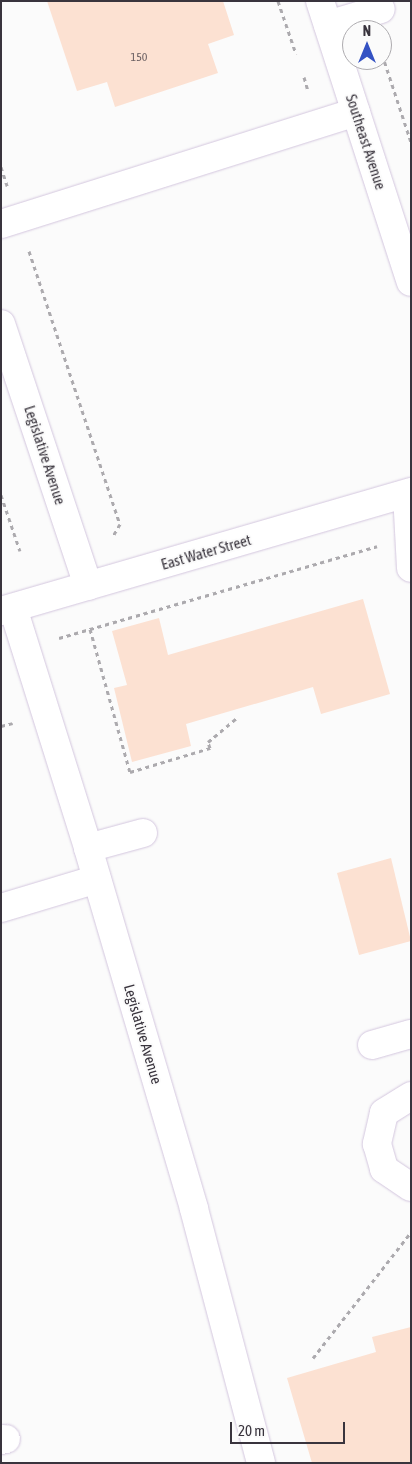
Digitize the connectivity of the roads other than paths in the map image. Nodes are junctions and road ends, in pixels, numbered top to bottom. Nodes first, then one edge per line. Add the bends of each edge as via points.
1 (381, 9) dead end
2 (324, 13) edge
3 (356, 112) junction
4 (1, 224) edge
5 (411, 282) edge
6 (1, 324) edge
7 (9, 375) edge
8 (409, 493) edge
9 (411, 568) edge
10 (88, 586) junction
11 (7, 609) edge
12 (143, 833) dead end
13 (88, 848) junction
14 (97, 879) junction
15 (1, 908) edge
16 (411, 1034) edge
17 (372, 1044) dead end
18 (411, 1096) edge
19 (411, 1187) edge
20 (261, 1463) edge

1 - 2 street
2 - 3 street, Southeast Avenue
3 - 4 street
3 - 5 street, Southeast Avenue
6 - 7 street, Legislative Avenue
7 - 10 street, Legislative Avenue
8 - 9 street
8 - 10 street, East Water Street
10 - 11 street, East Water Street
11 - 13 street, Legislative Avenue
12 - 13 street
13 - 14 street, Legislative Avenue
14 - 15 street
14 - 20 street, Legislative Avenue via 194,1209
16 - 17 street
18 - 19 street via 384,1113 377,1144 384,1169

